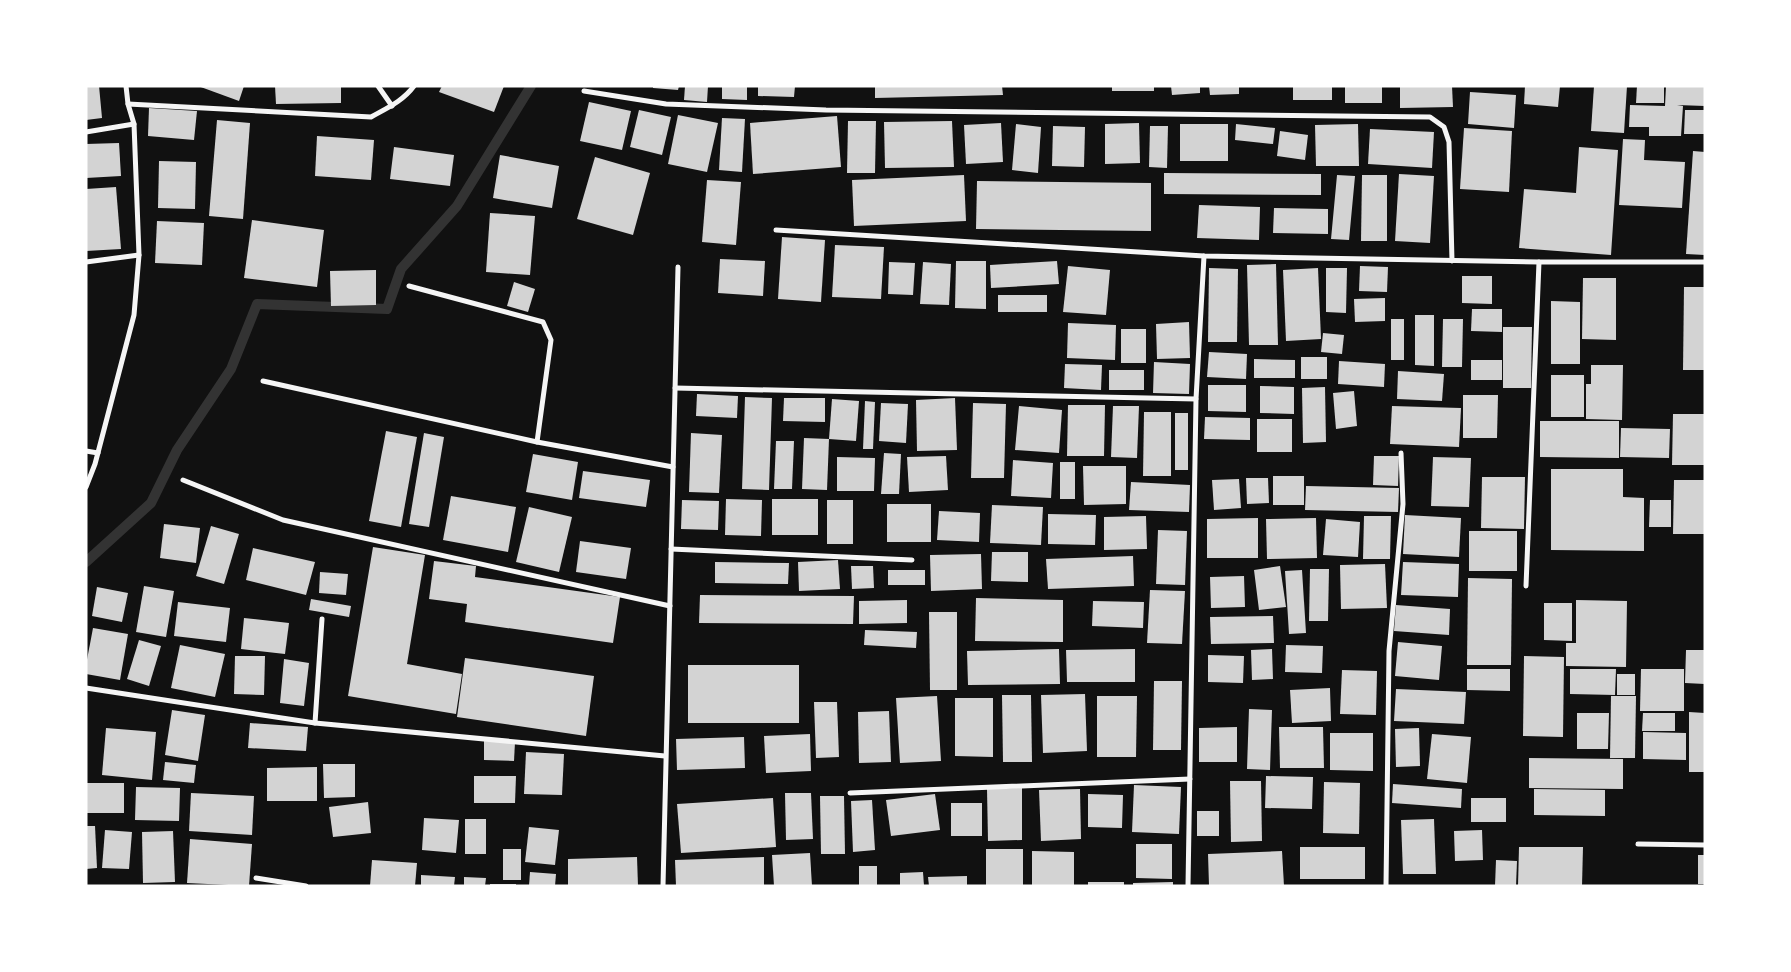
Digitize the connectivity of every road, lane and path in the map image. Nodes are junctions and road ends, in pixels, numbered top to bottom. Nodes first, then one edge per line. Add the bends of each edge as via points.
1 (126, 86) edge
2 (378, 86) edge
3 (414, 86) edge
4 (584, 92) dead end
5 (128, 104) junction
6 (392, 106) junction
7 (134, 124) junction
8 (86, 132) edge
9 (776, 230) dead end
10 (139, 255) junction
11 (1204, 256) junction
12 (1452, 261) junction
13 (86, 262) edge
14 (1539, 262) junction
15 (1705, 262) edge
16 (678, 267) dead end
17 (409, 286) dead end
18 (263, 381) dead end
19 (675, 388) junction
20 (1196, 399) junction
21 (537, 442) junction
22 (86, 451) edge
23 (98, 453) junction
24 (1402, 453) dead end
25 (673, 467) junction
26 (183, 480) dead end
27 (86, 487) edge
28 (672, 549) junction
29 (912, 560) dead end
30 (1526, 586) dead end
31 (670, 606) junction
32 (322, 619) dead end
33 (86, 688) edge
34 (314, 723) junction
35 (665, 756) junction
36 (1190, 779) junction
37 (850, 792) dead end
38 (1638, 844) dead end
39 (1705, 845) edge
40 (256, 878) dead end
41 (306, 886) edge
42 (663, 886) edge
43 (1188, 886) edge
44 (1386, 886) edge

1 - 5 street
2 - 6 street
3 - 6 street via 407,96
4 - 12 street via 666,104 826,110 1430,117 1444,127 1449,142
5 - 6 street via 370,117
5 - 7 street
7 - 8 street
7 - 10 street
9 - 11 street
10 - 13 street
10 - 23 street via 134,315
11 - 12 street
11 - 20 street
12 - 14 street
14 - 15 street
14 - 30 street
16 - 19 street
17 - 21 street via 543,322 551,340
18 - 21 street
19 - 20 street
19 - 25 street
20 - 36 street
21 - 25 street
22 - 23 street
23 - 27 street
24 - 44 street via 1403,504 1388,651
25 - 28 street
26 - 31 street via 283,520
28 - 29 street
28 - 31 street
31 - 35 street
32 - 34 street
33 - 34 street
34 - 35 street
35 - 42 street
36 - 37 street
36 - 43 street
38 - 39 street
40 - 41 street

